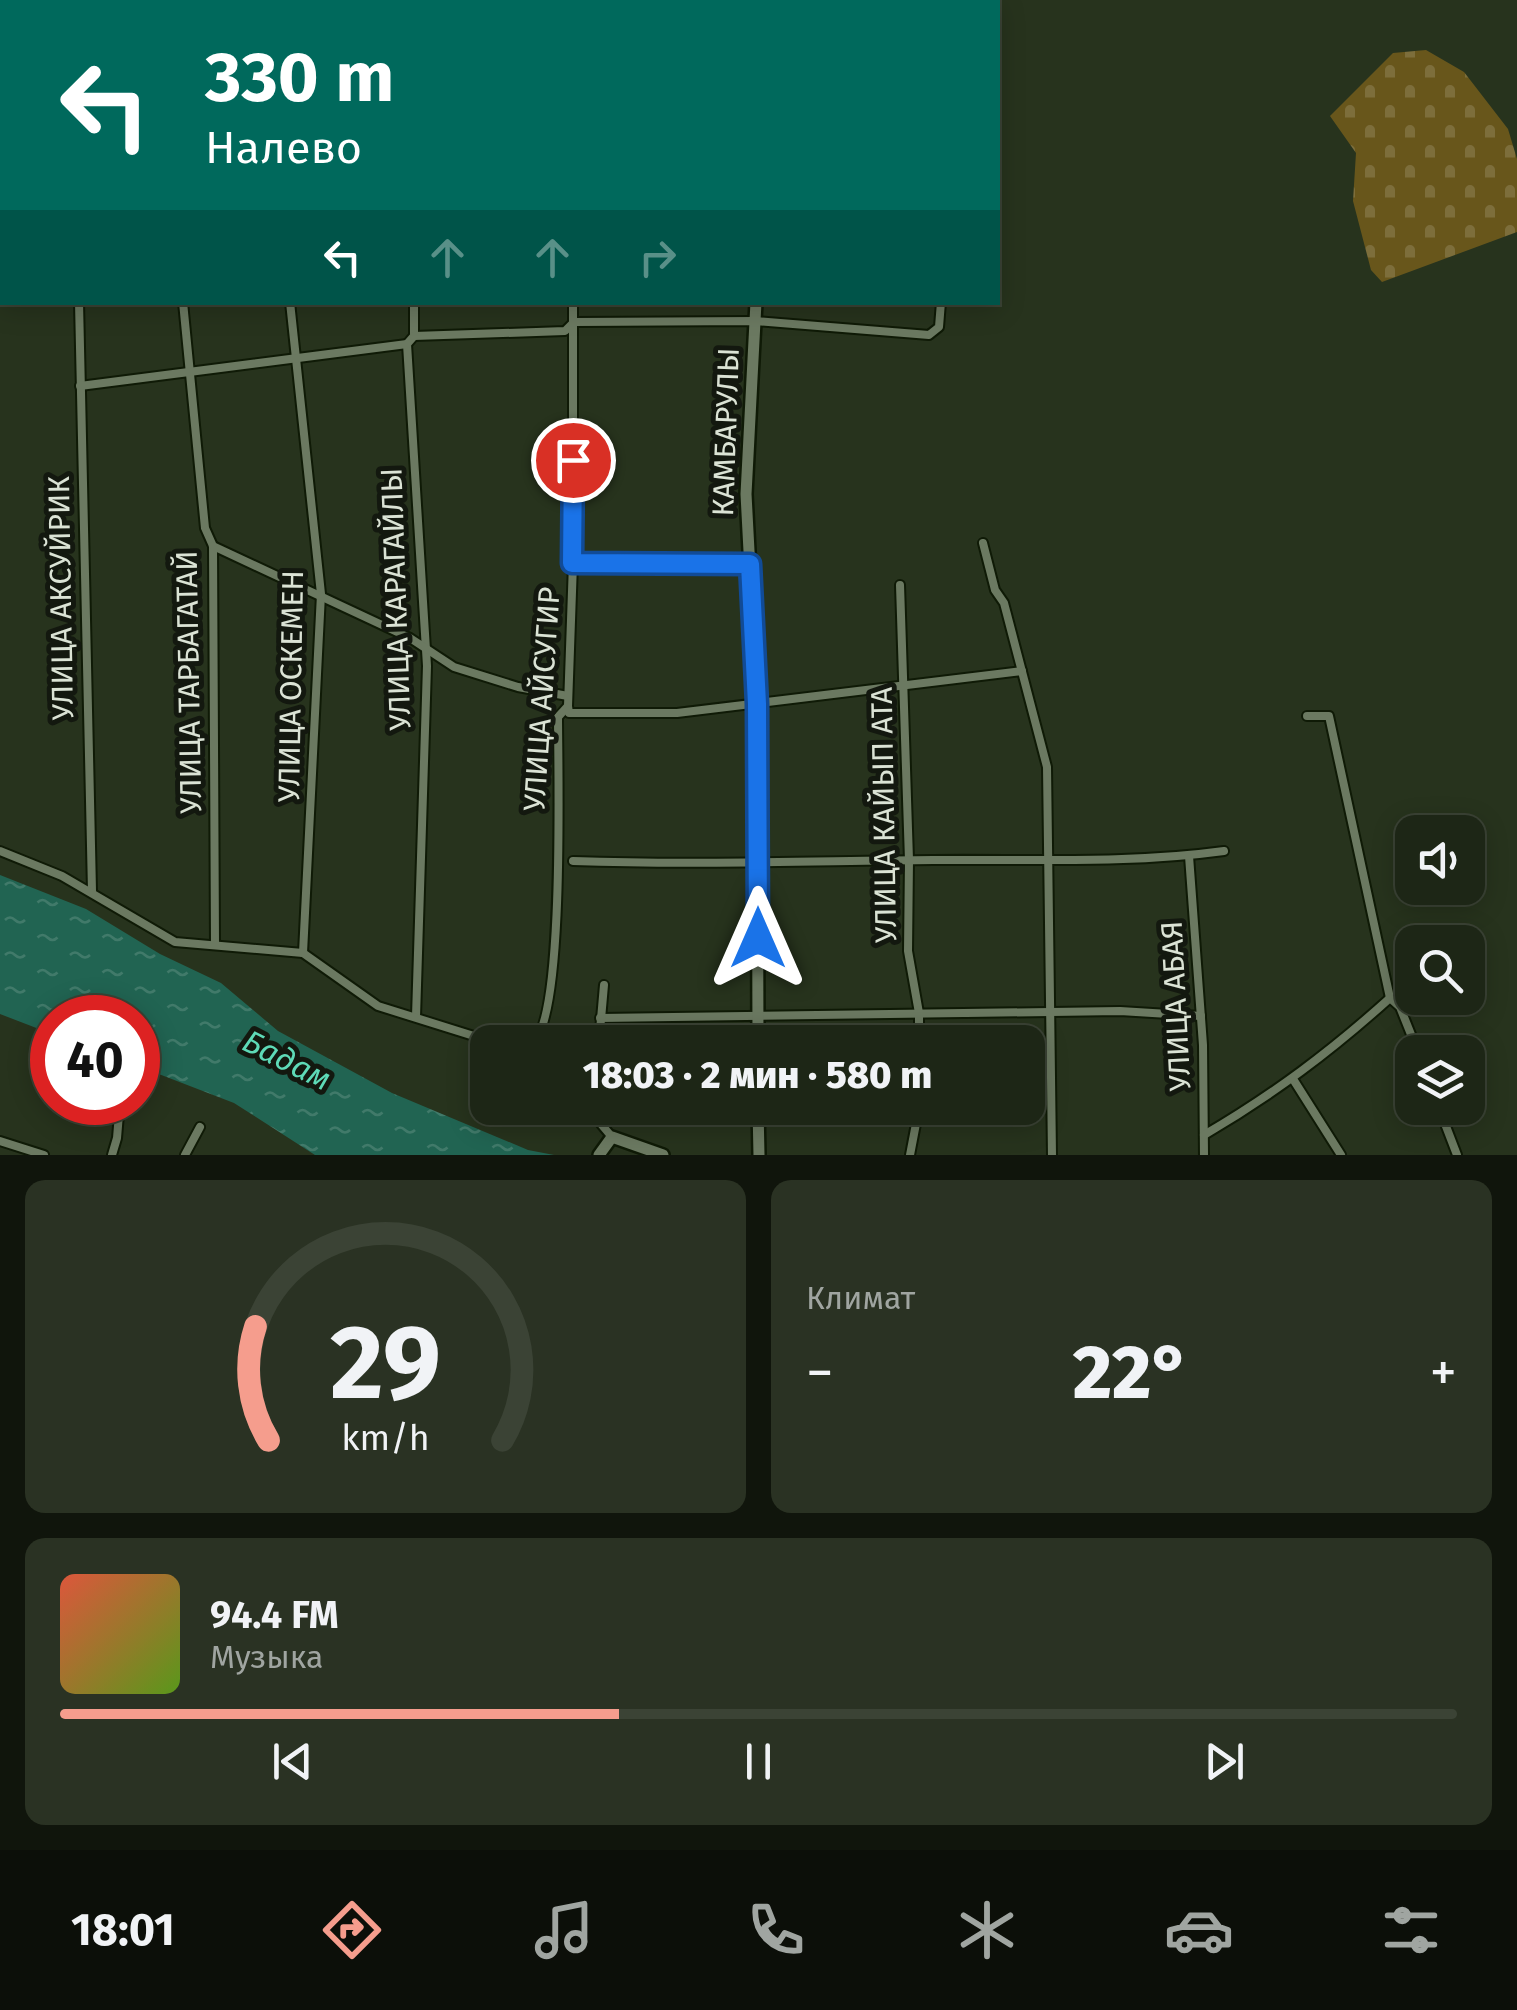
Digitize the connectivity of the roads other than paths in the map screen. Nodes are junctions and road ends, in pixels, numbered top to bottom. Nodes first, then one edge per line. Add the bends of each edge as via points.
1 (79, 305) edge
2 (183, 305) edge
3 (290, 305) edge
4 (414, 305) edge
5 (572, 305) edge
6 (756, 305) edge
7 (940, 305) edge
8 (755, 321) junction
9 (574, 322) junction
10 (410, 340) junction
11 (293, 356) junction
12 (188, 370) junction
13 (80, 386) junction
14 (983, 544) dead end
15 (213, 546) junction
16 (572, 563) junction
17 (750, 564) junction
18 (900, 586) dead end
19 (321, 594) junction
20 (424, 650) junction
21 (1022, 671) junction
22 (904, 686) junction
23 (568, 701) junction
24 (757, 704) junction
25 (1307, 716) dead end
26 (0, 851) edge
27 (1224, 851) dead end
28 (1189, 856) junction
29 (1048, 859) junction
30 (757, 860) junction
31 (909, 860) junction
32 (573, 862) dead end
33 (92, 892) junction
34 (215, 943) junction
35 (303, 952) junction
36 (604, 985) dead end
37 (1390, 998) junction
38 (1051, 1012) junction
39 (919, 1013) junction
40 (758, 1015) junction
41 (1201, 1016) junction
42 (416, 1017) junction
43 (600, 1018) junction
44 (540, 1025) edge
45 (600, 1025) edge
46 (758, 1025) edge
47 (919, 1025) edge
48 (470, 1035) edge
49 (1411, 1035) edge
50 (1293, 1079) junction
51 (118, 1125) edge
52 (603, 1125) edge
53 (758, 1125) edge
54 (916, 1125) edge
55 (1446, 1125) edge
56 (200, 1127) dead end
57 (1204, 1135) junction
58 (612, 1137) junction
59 (0, 1141) edge
60 (44, 1155) edge
61 (112, 1155) edge
62 (185, 1155) edge
63 (600, 1155) edge
64 (663, 1155) edge
65 (759, 1155) edge
66 (910, 1155) edge
67 (1052, 1155) edge
68 (1204, 1155) edge
69 (1341, 1155) edge
70 (1457, 1155) edge

1 - 13 street, УЛИЦА АКСУЙРИК
2 - 12 street, УЛИЦА ТАРБАГАТАЙ
3 - 11 street, УЛИЦА ОСКЕМЕН
4 - 10 street, УЛИЦА КАРАГАЙЛЫ
5 - 9 street, УЛИЦА АЙСУГИР
6 - 8 street, КАМБАРУЛЫ
7 - 8 street via 936,332 929,335
8 - 9 street
8 - 17 street, КАМБАРУЛЫ via 746,494
9 - 10 street via 565,331
9 - 16 street, УЛИЦА АЙСУГИР
10 - 11 street
10 - 20 street, УЛИЦА КАРАГАЙЛЫ
11 - 12 street
11 - 19 street, УЛИЦА ОСКЕМЕН
12 - 13 street
12 - 15 street, УЛИЦА ТАРБАГАТАЙ
13 - 33 street, УЛИЦА АКСУЙРИК
14 - 21 street
15 - 19 street
15 - 34 street, УЛИЦА ТАРБАГАТАЙ
16 - 17 street
16 - 23 street, УЛИЦА АЙСУГИР
17 - 24 street, КАМБАРУЛЫ
18 - 22 street, УЛИЦА КАЙЫП АТА
19 - 20 street
19 - 35 street, УЛИЦА ОСКЕМЕН
20 - 23 street via 484,678
20 - 42 street, УЛИЦА КАРАГАЙЛЫ
21 - 22 street
21 - 29 street via 1046,767
22 - 24 street
22 - 31 street, УЛИЦА КАЙЫП АТА
23 - 24 street via 569,713 615,714
23 - 44 street, УЛИЦА АЙСУГИР via 558,717 555,962
24 - 30 street, КАМБАРУЛЫ
25 - 37 street via 1329,716
26 - 33 street
27 - 28 street
28 - 29 street
28 - 41 street, УЛИЦА АБАЯ
29 - 31 street
29 - 38 street
30 - 31 street
30 - 32 street
30 - 40 street, КАМБАРУЛЫ
31 - 39 street, УЛИЦА КАЙЫП АТА via 908,950
33 - 34 street via 174,942
34 - 35 street
35 - 42 street via 366,1000
36 - 43 street
37 - 49 street
37 - 50 street
38 - 39 street
38 - 41 street
38 - 67 street
39 - 40 street
39 - 47 street, УЛИЦА КАЙЫП АТА
40 - 43 street
40 - 46 street, КАМБАРУЛЫ
41 - 57 street, УЛИЦА АБАЯ
42 - 48 street
43 - 45 street
50 - 57 street
50 - 69 street
51 - 61 street
52 - 58 street
53 - 65 street
54 - 66 street
55 - 70 street
56 - 62 street
57 - 68 street, УЛИЦА АБАЯ
58 - 63 street
58 - 64 street
59 - 60 street

